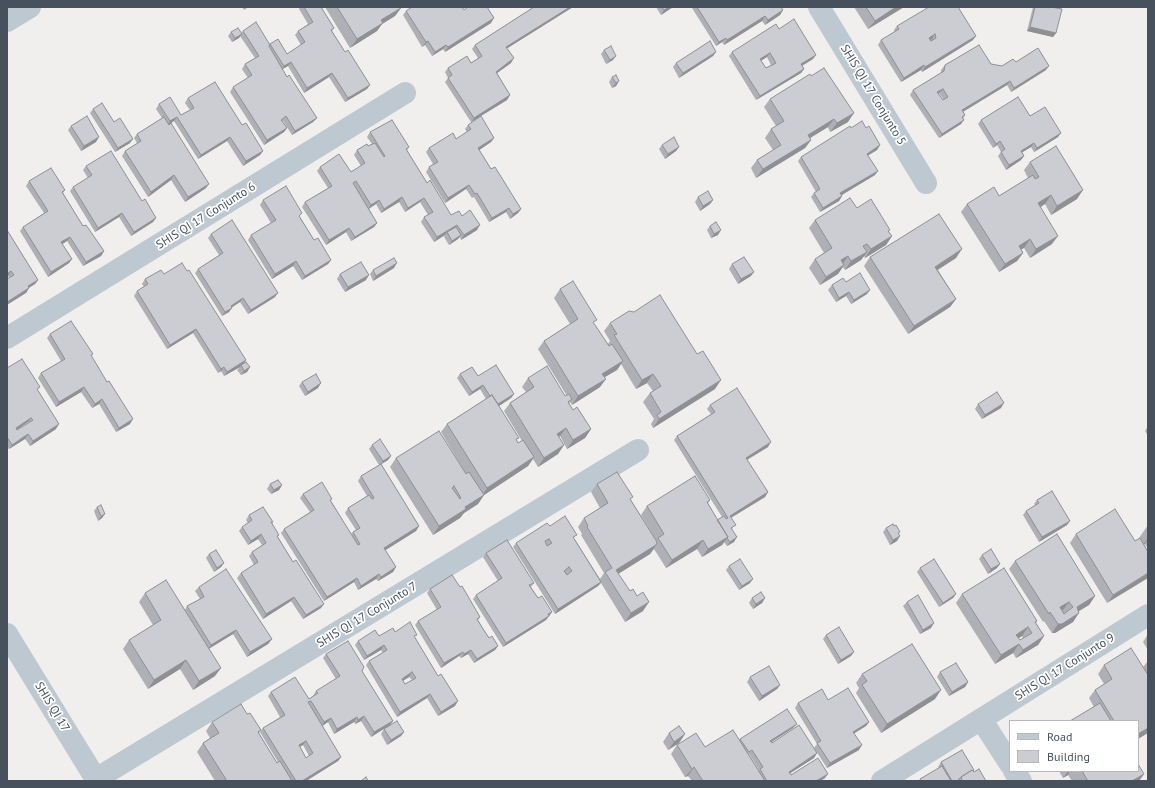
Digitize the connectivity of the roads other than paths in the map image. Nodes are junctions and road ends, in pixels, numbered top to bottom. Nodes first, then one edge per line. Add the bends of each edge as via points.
1 (30, 7) edge
2 (819, 7) edge
3 (7, 21) edge
4 (405, 93) dead end
5 (926, 183) dead end
6 (7, 338) edge
7 (638, 450) dead end
8 (1148, 615) edge
9 (7, 634) edge
10 (982, 719) junction
11 (1009, 762) edge
12 (1015, 772) edge
13 (96, 780) edge
14 (882, 781) edge
15 (1021, 781) edge

1 - 3 street
2 - 5 street, SHIS QI 17 Conjunto 5
4 - 6 street, SHIS QI 17 Conjunto 6
7 - 13 street, SHIS QI 17 Conjunto 7
8 - 10 street, SHIS QI 17 Conjunto 9
9 - 13 street, SHIS QI 17
10 - 11 street
10 - 14 street, SHIS QI 17 Conjunto 9
12 - 15 street

